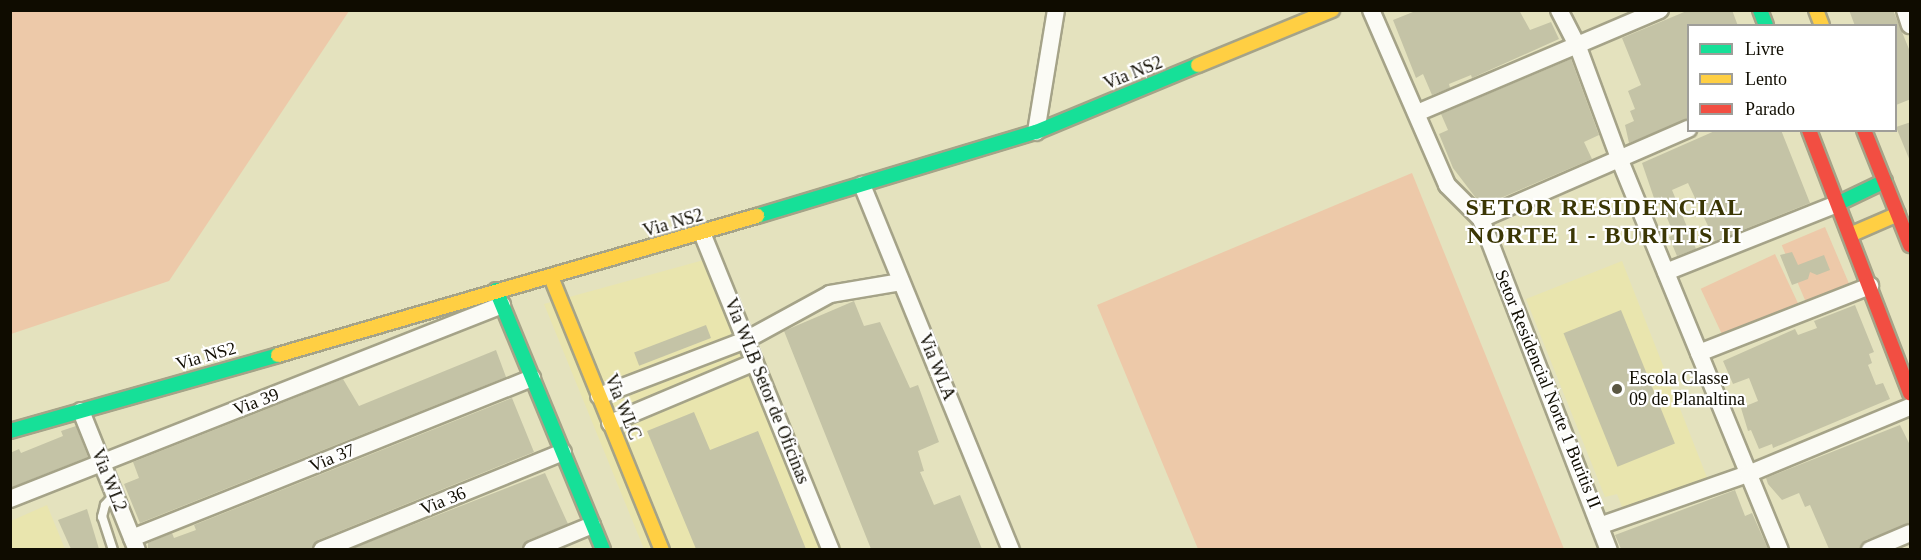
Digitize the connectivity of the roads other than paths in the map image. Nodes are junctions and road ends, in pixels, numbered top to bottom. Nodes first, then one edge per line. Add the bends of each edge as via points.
1 (1056, 10) edge
2 (1332, 10) edge
3 (1371, 10) edge
4 (1559, 10) edge
5 (1660, 10) edge
6 (1905, 10) edge
7 (1911, 24) edge
8 (1578, 47) junction
9 (1417, 113) junction
10 (1687, 130) edge
11 (1036, 132) junction
12 (1810, 132) edge
13 (1865, 132) edge
14 (1619, 158) junction
15 (1885, 181) junction
16 (862, 185) junction
17 (1839, 203) junction
18 (1898, 214) junction
19 (1481, 219) junction
20 (702, 233) junction
21 (1852, 234) junction
22 (1911, 245) edge
23 (1666, 272) junction
24 (551, 277) junction
25 (902, 282) junction
26 (1870, 286) junction
27 (499, 298) junction
28 (746, 340) junction
29 (1700, 353) junction
30 (755, 362) junction
31 (532, 378) junction
32 (1911, 393) edge
33 (599, 396) junction
34 (1911, 407) edge
35 (81, 411) junction
36 (610, 423) junction
37 (10, 431) edge
38 (563, 452) junction
39 (102, 462) junction
40 (1748, 474) junction
41 (115, 494) junction
42 (10, 499) edge
43 (592, 525) junction
44 (1602, 525) junction
45 (1911, 533) edge
46 (135, 544) edge
47 (112, 549) edge
48 (322, 549) edge
49 (532, 549) edge
50 (603, 549) edge
51 (662, 549) edge
52 (831, 549) edge
53 (1011, 549) edge
54 (1609, 549) edge
55 (1780, 549) edge
56 (1870, 549) edge

1 - 11 street
2 - 11 street, Via NS2
3 - 9 street, Setor Residencial Norte 1 Buritis II
4 - 8 street
5 - 8 street
6 - 7 street
8 - 9 street
8 - 14 street
9 - 19 street, Setor Residencial Norte 1 Buritis II via 1447,185
10 - 14 street
11 - 16 street, Via NS2
12 - 17 street
13 - 15 street
14 - 19 street
14 - 23 street
15 - 17 street
15 - 18 street
16 - 20 street, Via NS2
16 - 25 street, Via WLA
17 - 21 street
17 - 23 street
18 - 21 street
18 - 22 street
19 - 44 street, Setor Residencial Norte 1 Buritis II
20 - 24 street, Via NS2
20 - 28 street, Via WLB Setor de Oficinas
21 - 26 street
23 - 29 street
24 - 27 street, Via NS2
24 - 33 street, Via WLC
25 - 28 street via 830,294
25 - 53 street, Via WLA
26 - 29 street
26 - 32 street
27 - 31 street
27 - 35 street, Via NS2
27 - 39 street, Via 39
28 - 30 street, Via WLB Setor de Oficinas
28 - 33 street
29 - 40 street
30 - 36 street
30 - 52 street, Via WLB Setor de Oficinas
31 - 38 street
31 - 46 street, Via 37
33 - 36 street, Via WLC
34 - 40 street, Setor Residencial Norte 1 Buritis II
35 - 37 street, Via NS2
35 - 39 street, Via WL2
36 - 51 street, Via WLC
38 - 43 street
38 - 48 street, Via 36
39 - 41 street, Via WL2
39 - 42 street, Via 39
40 - 44 street, Setor Residencial Norte 1 Buritis II
40 - 55 street
41 - 46 street, Via WL2
41 - 47 lane via 105,505 102,517
43 - 49 street
43 - 50 street
44 - 54 street, Setor Residencial Norte 1 Buritis II
45 - 56 street

